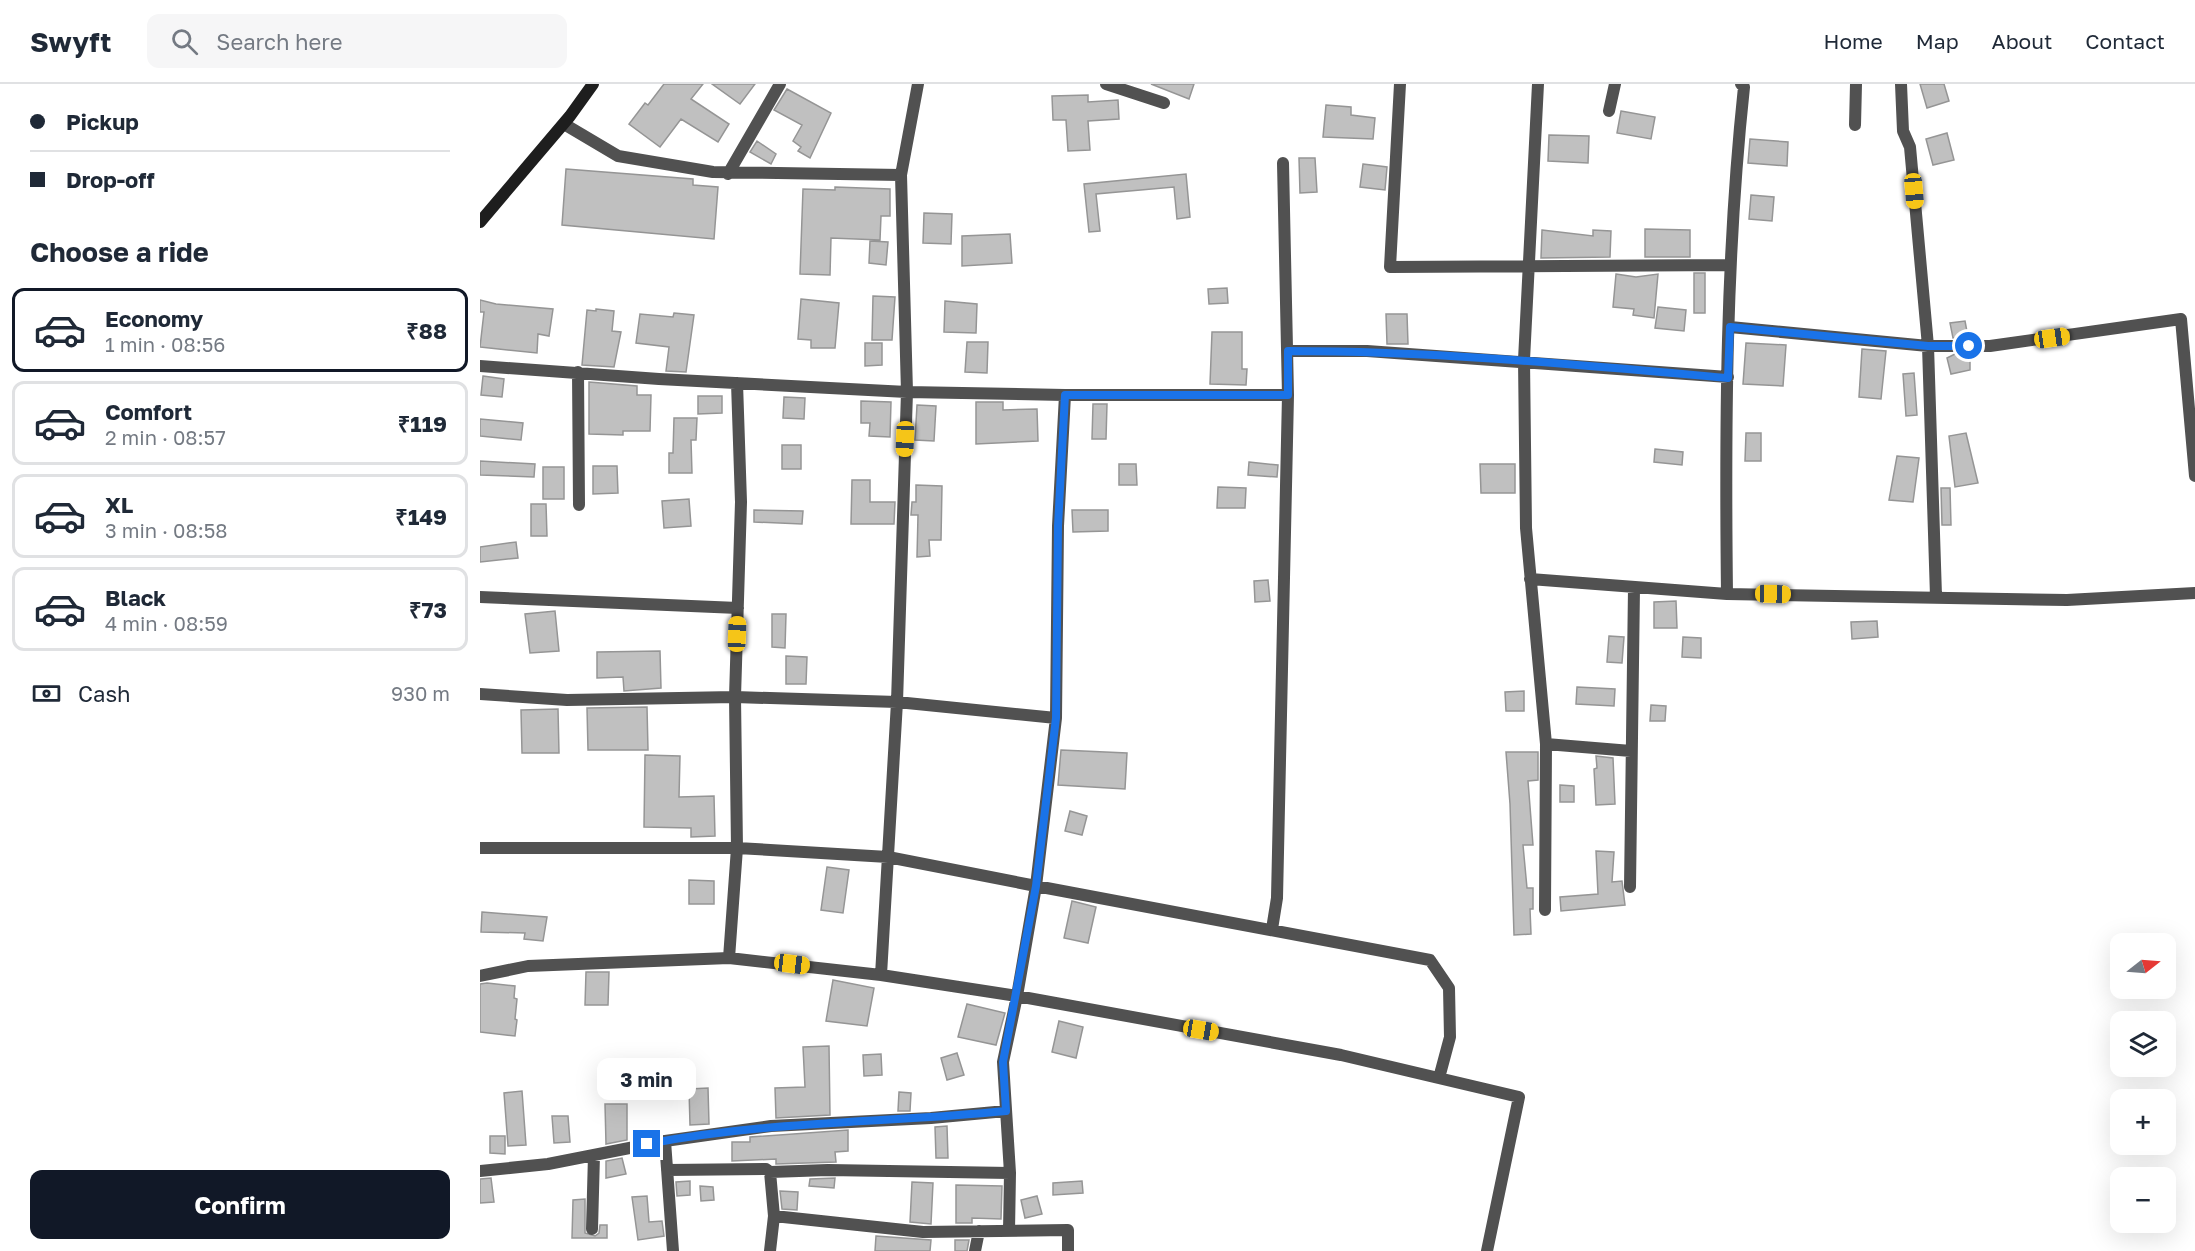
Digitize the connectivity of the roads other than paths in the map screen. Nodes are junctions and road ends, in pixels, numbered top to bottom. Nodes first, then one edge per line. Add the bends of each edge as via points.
1 (592, 84) edge
2 (780, 84) edge
3 (918, 84) edge
4 (1106, 84) edge
5 (1400, 84) edge
6 (1538, 84) edge
7 (1615, 84) edge
8 (1741, 84) edge
9 (1856, 84) edge
10 (1901, 84) edge
11 (1164, 103) dead end
12 (1609, 111) dead end
13 (564, 124) junction
14 (1855, 125) dead end
15 (1283, 163) dead end
16 (728, 174) junction
17 (901, 175) junction
18 (480, 222) edge
19 (1530, 266) junction
20 (1729, 266) junction
21 (1730, 327) junction
22 (1928, 346) junction
23 (1288, 351) junction
24 (1524, 360) junction
25 (480, 366) edge
26 (578, 372) junction
27 (1728, 378) junction
28 (737, 383) junction
29 (907, 392) junction
30 (1065, 395) junction
31 (1288, 395) junction
32 (2195, 476) edge
33 (579, 505) dead end
34 (1530, 579) junction
35 (1634, 588) junction
36 (2195, 593) edge
37 (1727, 594) junction
38 (1936, 596) junction
39 (480, 597) edge
40 (738, 608) junction
41 (480, 694) edge
42 (735, 697) junction
43 (897, 702) junction
44 (1056, 718) junction
45 (1546, 744) junction
46 (1631, 751) junction
47 (480, 848) edge
48 (737, 848) junction
49 (888, 857) junction
50 (1036, 886) junction
51 (1630, 887) dead end
52 (1545, 910) dead end
53 (1272, 929) junction
54 (729, 958) junction
55 (881, 975) junction
56 (480, 976) edge
57 (1017, 996) junction
58 (1439, 1078) junction
59 (1006, 1111) junction
60 (665, 1141) junction
61 (594, 1155) junction
62 (667, 1170) junction
63 (480, 1171) edge
64 (770, 1172) junction
65 (1010, 1173) junction
66 (774, 1216) junction
67 (592, 1229) dead end
68 (1009, 1231) junction
69 (979, 1232) junction
70 (673, 1251) edge
71 (770, 1251) edge
72 (975, 1251) edge
73 (1068, 1251) edge
74 (1487, 1251) edge

1 - 13 main road
2 - 16 street
3 - 17 street
4 - 11 street
5 - 19 street via 1390,267
6 - 19 street
7 - 12 street
8 - 20 street via 1744,87
9 - 14 street
10 - 22 street
13 - 16 street via 618,156
13 - 18 main road
15 - 23 street
16 - 17 street
17 - 29 street
19 - 20 street
19 - 24 street
20 - 21 street
21 - 22 street
21 - 27 street
22 - 32 street via 1990,346 2181,319
22 - 38 street
23 - 24 street via 1367,351
23 - 31 street
24 - 27 street
24 - 34 street
25 - 26 street
26 - 28 street
26 - 33 street
27 - 37 street
28 - 29 street
28 - 40 street via 741,502
29 - 30 street
29 - 43 street
30 - 31 street
30 - 44 street via 1058,526
31 - 53 street via 1276,898
34 - 35 street
34 - 45 street
35 - 37 street
35 - 46 street
36 - 38 street via 2067,600
37 - 38 street
39 - 40 street
40 - 42 street
41 - 42 street via 567,700
42 - 43 street
42 - 48 street
43 - 44 street
43 - 49 street
44 - 50 street
45 - 46 street
45 - 52 street
46 - 51 street
47 - 48 street
48 - 49 street
48 - 54 street
49 - 50 street
49 - 55 street
50 - 53 street
50 - 57 street
53 - 58 street via 1430,960 1449,988 1450,1037
54 - 55 street
54 - 56 street via 528,966
55 - 57 street
57 - 58 street via 1341,1055
57 - 59 street via 1003,1062
58 - 74 street via 1519,1097
59 - 60 street via 771,1126
59 - 65 street
60 - 61 street
60 - 62 street
61 - 63 street
61 - 67 street
62 - 64 street
62 - 70 street
64 - 65 street
64 - 66 street
65 - 68 street
66 - 69 street via 923,1232
66 - 71 street
68 - 69 street
68 - 73 street via 1068,1230
69 - 72 street

